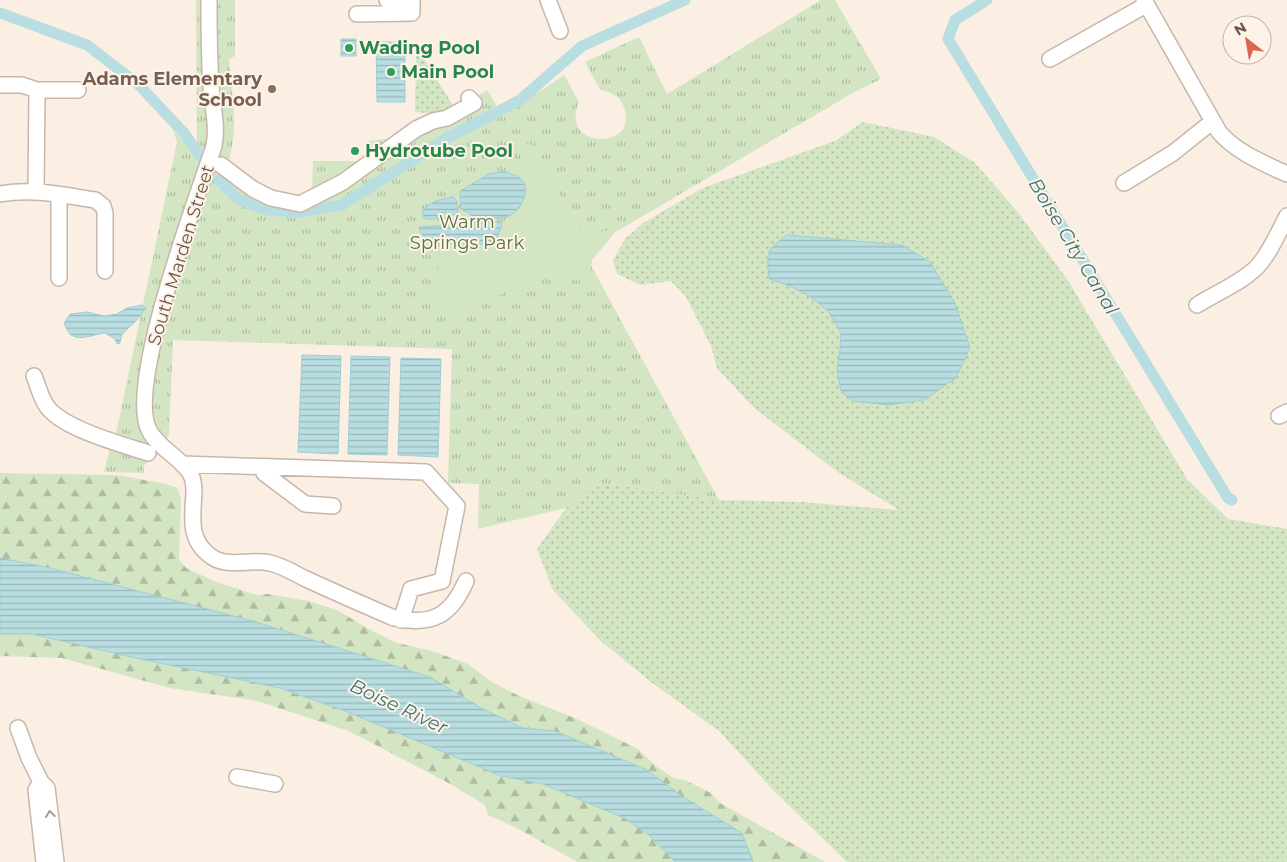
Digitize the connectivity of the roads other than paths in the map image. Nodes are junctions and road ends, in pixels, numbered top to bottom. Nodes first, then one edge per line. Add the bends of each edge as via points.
1 (209, 0) edge
2 (387, 0) edge
3 (548, 0) edge
4 (1145, 3) edge
5 (412, 7) edge
6 (357, 14) dead end
7 (560, 31) dead end
8 (1050, 59) dead end
9 (0, 85) edge
10 (36, 90) junction
11 (78, 90) dead end
12 (469, 98) dead end
13 (1213, 121) junction
14 (221, 166) dead end
15 (1287, 174) edge
16 (1124, 183) dead end
17 (36, 191) junction
18 (0, 194) edge
19 (59, 195) junction
20 (1287, 216) edge
21 (105, 271) dead end
22 (59, 278) dead end
23 (1197, 305) dead end
24 (34, 376) dead end
25 (148, 453) dead end
26 (182, 464) junction
27 (264, 467) junction
28 (333, 506) dead end
29 (466, 581) dead end
30 (402, 620) junction
31 (18, 728) dead end
32 (237, 776) dead end
33 (41, 782) junction
34 (275, 784) dead end
35 (44, 862) edge
36 (56, 862) edge

1 - 26 street, South Marden Street via 209,60 217,130 165,297 143,412 148,430
2 - 5 street
3 - 7 street
4 - 8 street
4 - 13 street
5 - 6 street
9 - 10 street via 22,85
10 - 11 street
10 - 17 street
12 - 14 street via 474,103 447,118 416,129 343,182 300,204 271,198
13 - 15 street via 1237,149
13 - 16 street via 1173,153
17 - 18 street
17 - 19 street
19 - 21 street via 95,200 103,206
19 - 22 street
20 - 23 street via 1257,266
24 - 25 street via 46,406 61,419
26 - 27 street
26 - 30 street, South Marden Street via 191,474 194,487 193,530 196,541 208,555 233,563 270,563
27 - 28 street via 264,473 305,504
27 - 30 street via 426,472 457,506 442,581 411,589
29 - 30 street, South Marden Street via 450,609 433,618 412,622
31 - 33 street
32 - 34 street
33 - 35 street via 36,790
36 -> 33 street via 47,788

